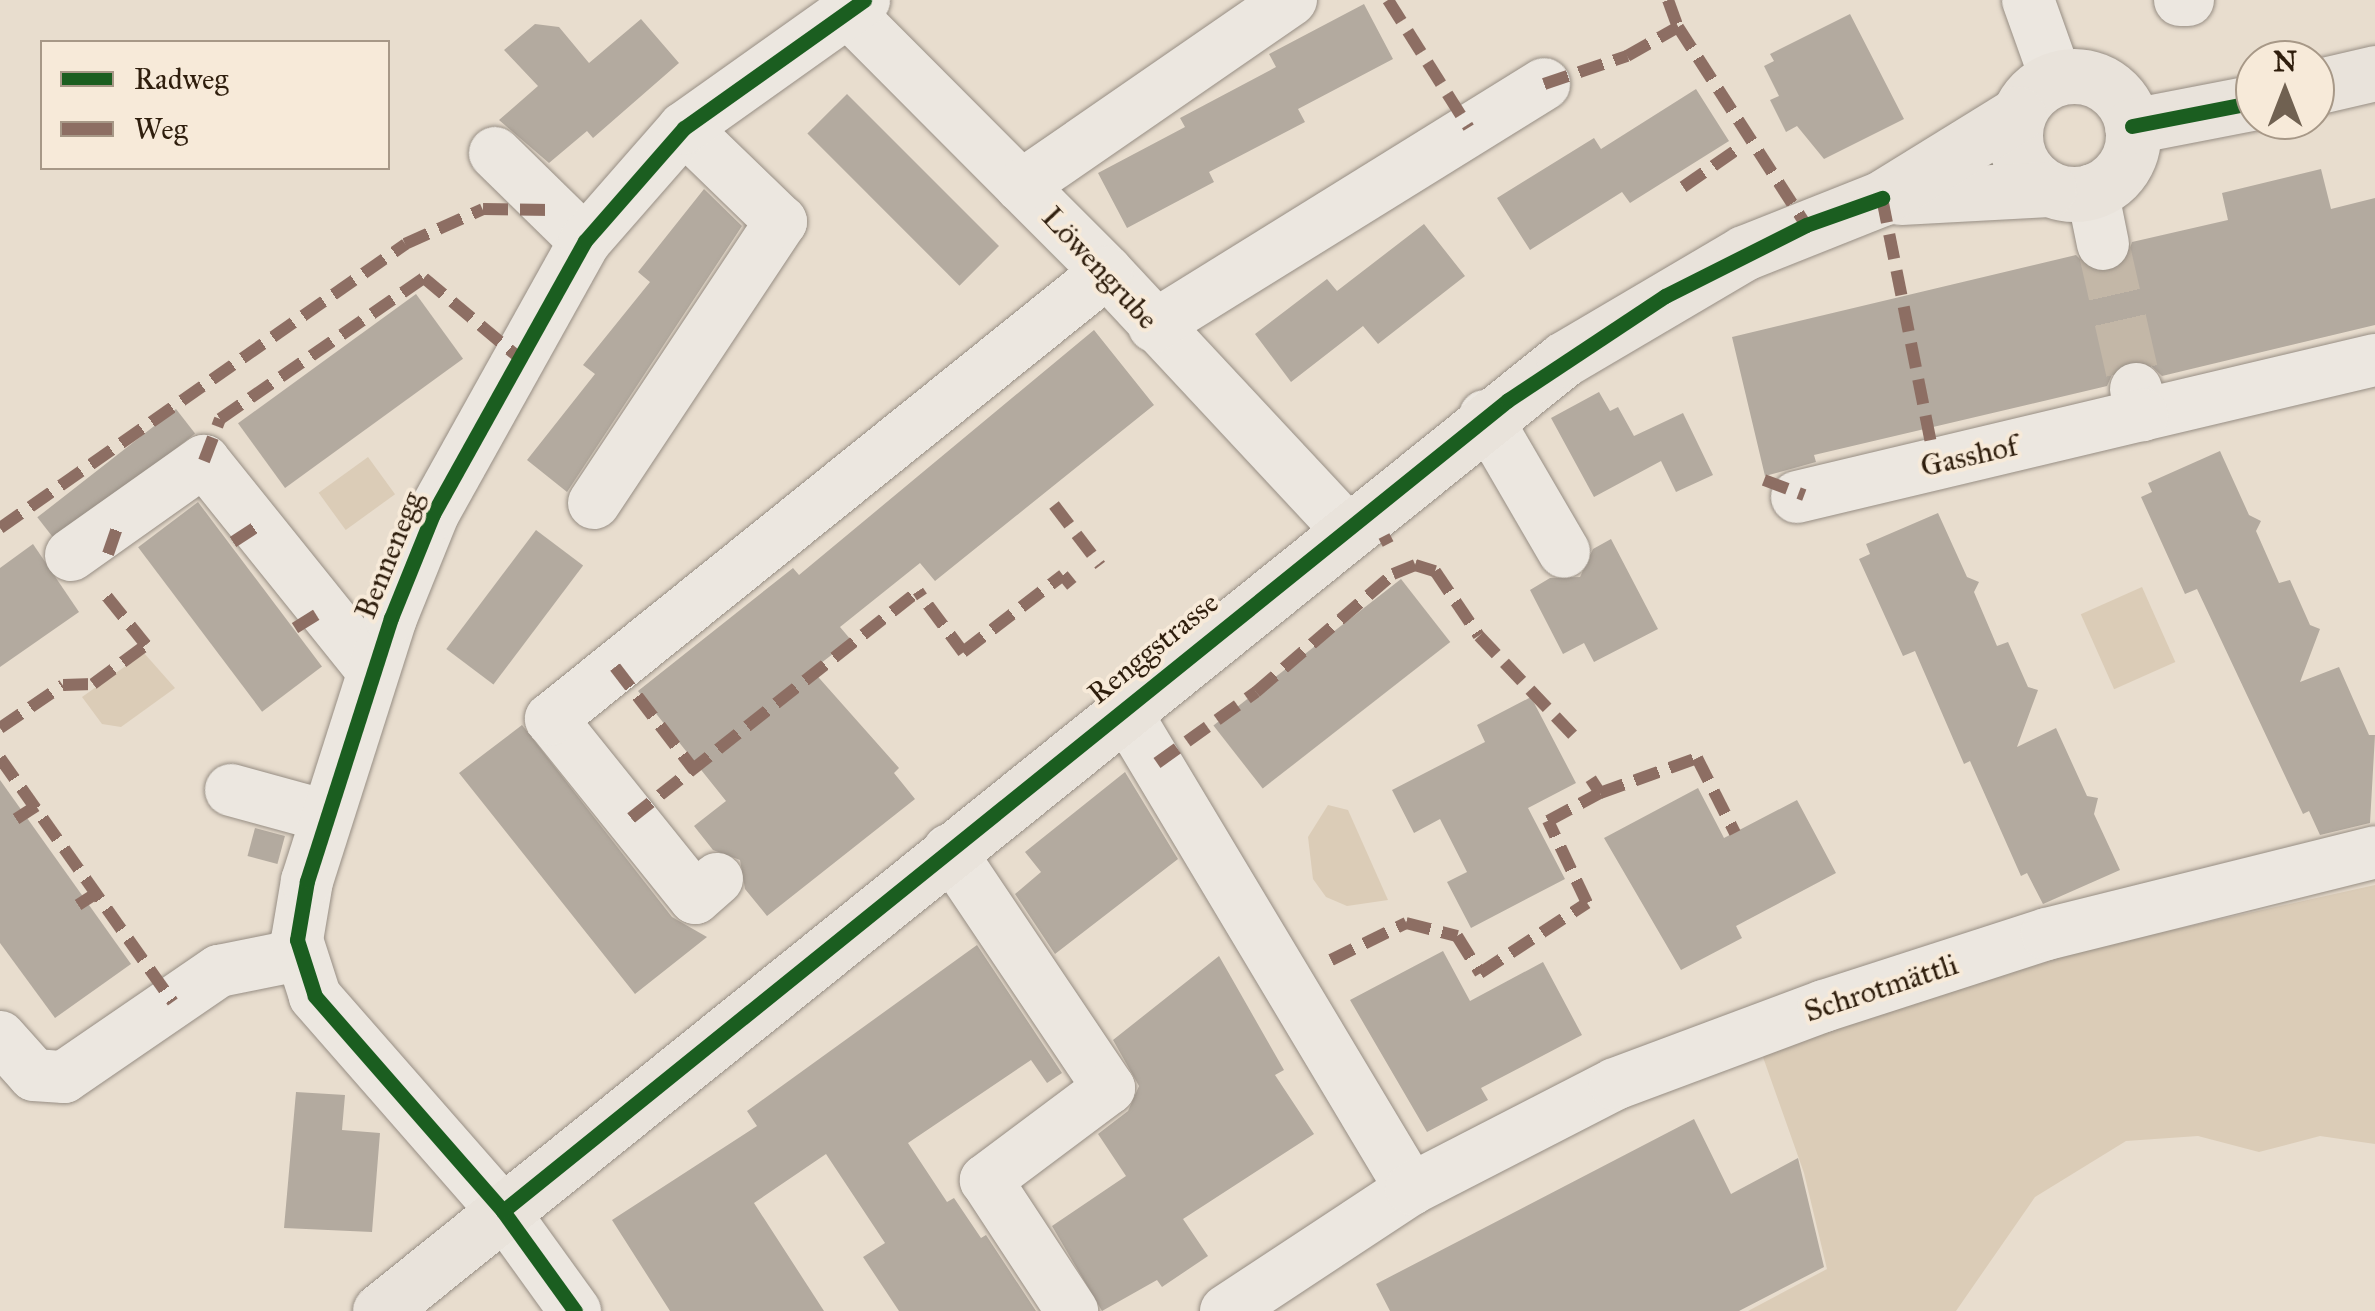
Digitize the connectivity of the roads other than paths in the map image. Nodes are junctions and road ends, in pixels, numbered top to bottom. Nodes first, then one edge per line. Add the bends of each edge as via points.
1 (1292, 0) edge
2 (2028, 0) edge
3 (856, 6) edge
4 (2375, 73) edge
5 (2335, 82) edge
6 (1544, 84) dead end
7 (2037, 96) junction
8 (2235, 106) edge
9 (2132, 126) junction
10 (684, 128) junction
11 (495, 152) dead end
12 (1021, 186) junction
13 (2071, 190) junction
14 (1882, 198) junction
15 (586, 240) junction
16 (2103, 244) tunnel mouth
17 (1108, 272) junction
18 (1154, 326) junction
19 (2375, 360) edge
20 (1486, 416) junction
21 (1797, 497) dead end
22 (594, 503) dead end
23 (1346, 529) junction
24 (1564, 552) dead end
25 (71, 556) dead end
26 (373, 671) junction
27 (1124, 708) junction
28 (231, 790) dead end
29 (326, 816) junction
30 (949, 850) junction
31 (2375, 852) edge
32 (717, 880) dead end
33 (298, 954) junction
34 (0, 1037) edge
35 (1411, 1188) junction
36 (503, 1210) junction
37 (380, 1311) edge
38 (574, 1311) edge
39 (1072, 1311) edge
40 (1226, 1311) edge

1 - 12 street
2 - 7 street
3 - 10 street, Bennenegg
3 - 12 street, Löwengrube
4 - 5 main road
6 - 18 street
7 - 9 main road via 2076,75 2112,89
7 - 13 main road via 2019,157
7 - 14 main road, Renggstrasse
8 - 9 main road
9 - 13 main road via 2120,171
10 - 15 street, Bennenegg
10 - 22 street via 781,222
11 - 15 street
12 - 17 street, Löwengrube
13 - 14 main road, Renggstrasse
13 - 16 street
14 - 20 main road, Renggstrasse via 1806,225 1665,296
15 - 26 street, Bennenegg via 433,514
17 - 18 street, Löwengrube
17 - 32 street via 551,719 695,898
18 - 23 street, Löwengrube
19 - 21 street, Gasshof via 2139,402
20 - 23 main road, Renggstrasse
20 - 24 street
23 - 27 main road, Renggstrasse
25 - 26 street via 204,461
26 - 29 street, Bennenegg
27 - 30 main road, Renggstrasse
27 - 35 street
28 - 29 street
29 - 33 street, Bennenegg via 302,904
30 - 36 main road, Renggstrasse
30 - 39 street via 1109,1088 986,1180
31 - 35 street, Schrotmättli via 2047,934 1824,1006 1615,1084
33 - 34 street via 218,971 64,1077 34,1076
33 - 36 street, Bennenegg via 315,996
35 - 40 street, Schrotmättli
36 - 37 main road, Renggstrasse
36 - 38 street

